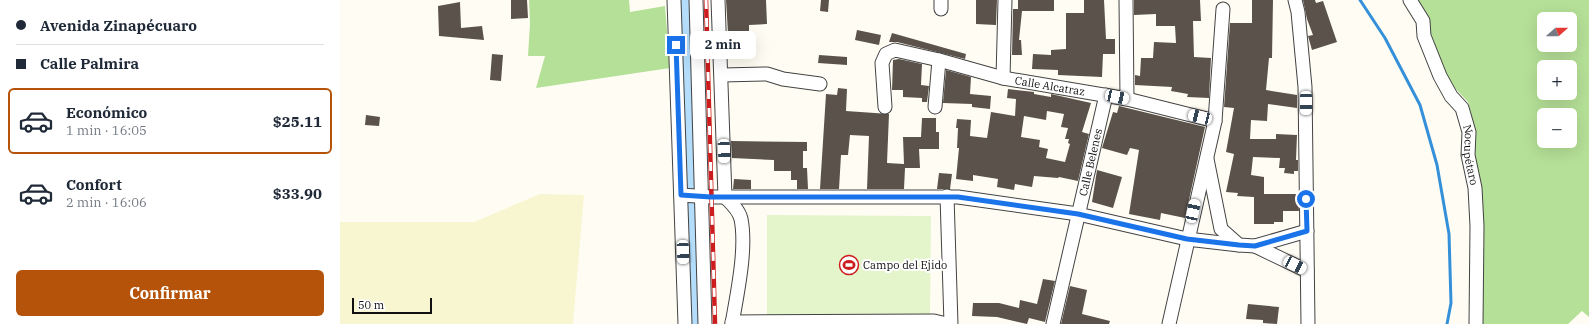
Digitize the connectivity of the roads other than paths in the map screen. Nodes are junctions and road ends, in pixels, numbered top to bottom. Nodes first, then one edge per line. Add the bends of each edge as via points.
1 (674, 0) edge
2 (696, 0) edge
3 (718, 0) edge
4 (1005, 0) edge
5 (1126, 0) edge
6 (1295, 0) edge
7 (1410, 0) edge
8 (1223, 9) dead end
9 (939, 60) junction
10 (722, 75) junction
11 (1003, 78) junction
12 (820, 84) dead end
13 (1106, 95) junction
14 (1127, 99) junction
15 (885, 107) dead end
16 (936, 107) dead end
17 (1215, 121) junction
18 (1206, 155) junction
19 (682, 195) junction
20 (947, 196) junction
21 (699, 197) junction
22 (725, 197) junction
23 (1078, 214) junction
24 (1307, 231) junction
25 (1187, 239) junction
26 (1239, 245) junction
27 (1255, 246) junction
28 (1307, 271) junction
29 (732, 323) edge
30 (889, 323) edge
31 (685, 324) edge
32 (705, 324) edge
33 (947, 324) edge
34 (951, 324) edge
35 (1053, 324) edge
36 (1169, 324) edge
37 (1308, 324) edge
38 (1476, 324) edge

1 - 19 street
2 - 21 street
3 - 10 street
4 - 11 street
5 - 14 street
6 - 24 street via 1305,87
7 - 38 street, Nocupétaro via 1423,21 1424,36 1440,76 1451,96 1462,108 1469,132 1468,155 1475,188 1477,226
8 - 17 street
9 - 11 street, Calle Alcatraz
9 - 15 street, Calle Alcatraz via 895,50 886,54 882,63
9 - 16 street
10 - 12 street via 768,74 783,79
10 - 22 street
11 - 13 street, Calle Alcatraz
13 - 14 street, Calle Alcatraz
13 - 23 street, Calle Belenes
14 - 17 street, Calle Alcatraz
17 - 18 street
18 - 25 street
18 - 26 street via 1220,229
19 - 21 street
19 - 31 street
20 - 22 street
20 - 23 street
20 - 34 street
21 - 22 street
21 - 32 street
22 - 29 street via 735,207 741,219 742,249
23 - 25 street
23 - 35 street, Calle Belenes
24 - 27 street
24 - 28 street
25 - 26 street
25 - 36 street
26 - 27 street
27 - 28 street
28 - 37 street
29 - 30 street
30 - 33 street

